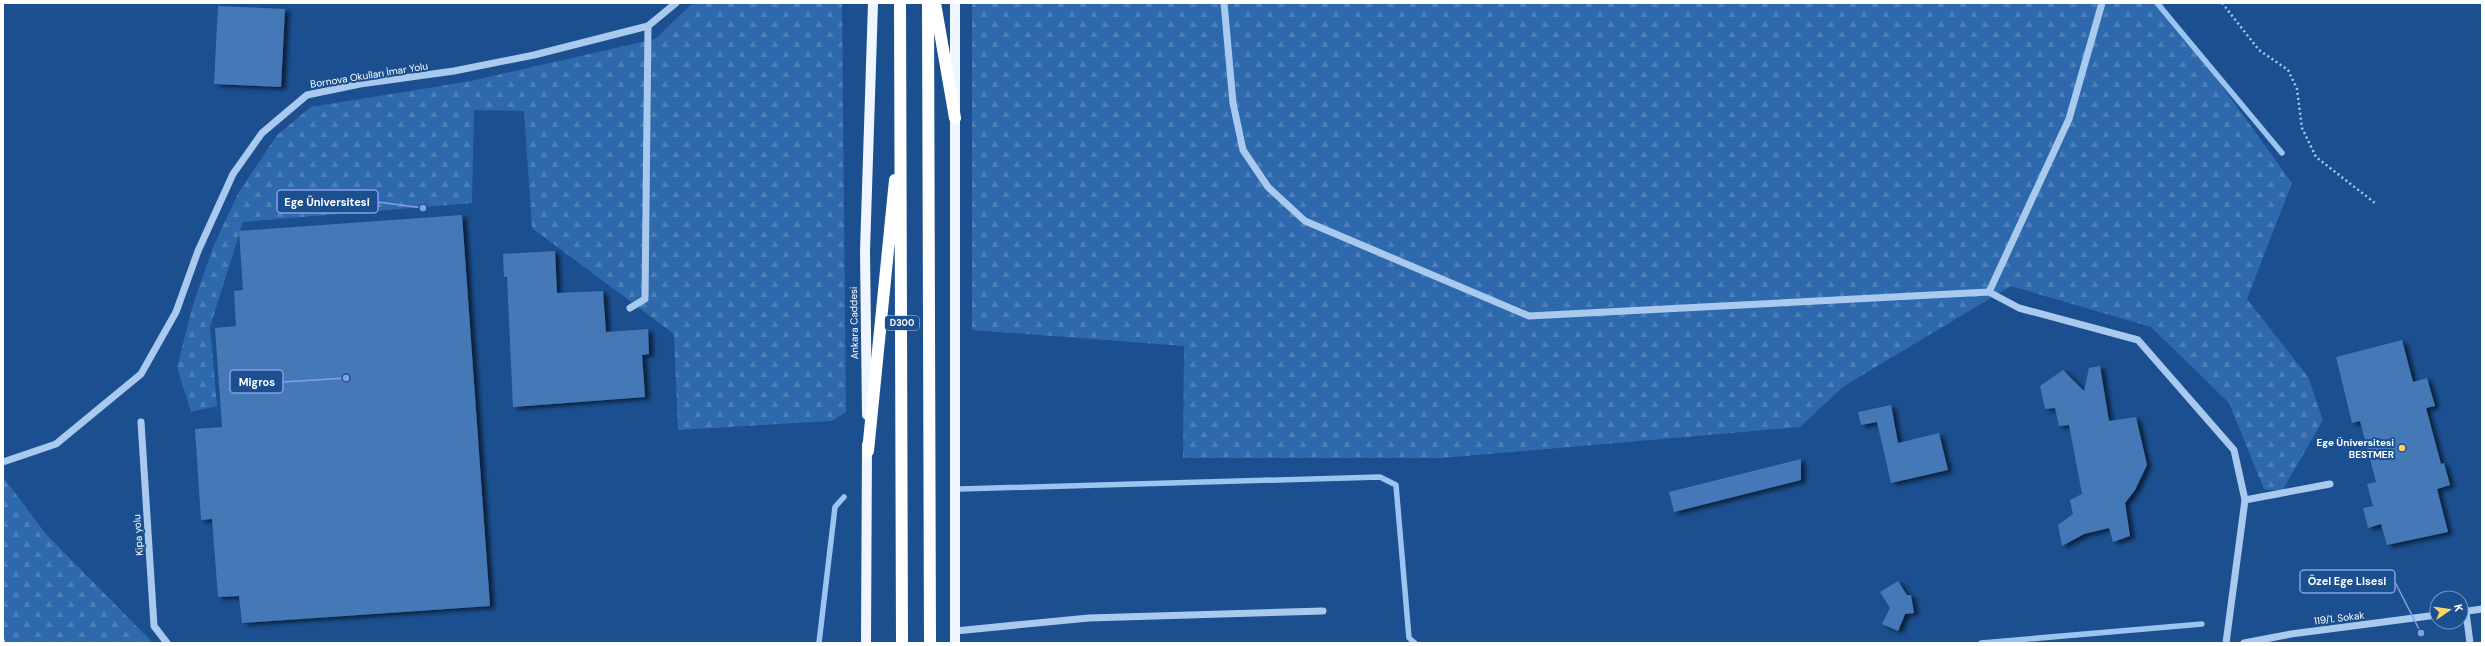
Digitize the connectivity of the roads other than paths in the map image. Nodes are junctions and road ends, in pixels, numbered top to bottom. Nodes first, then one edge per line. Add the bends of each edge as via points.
1 (676, 3) edge
2 (873, 3) edge
3 (900, 3) edge
4 (928, 3) edge
5 (935, 3) edge
6 (955, 3) edge
7 (1224, 3) edge
8 (2102, 3) edge
9 (648, 26) junction
10 (902, 114) junction
11 (955, 118) junction
12 (1989, 292) junction
13 (630, 308) dead end
14 (141, 422) dead end
15 (868, 451) junction
16 (3, 462) edge
17 (2330, 484) dead end
18 (2245, 500) junction
19 (2482, 609) edge
20 (1323, 611) dead end
21 (2469, 611) edge
22 (2429, 616) edge
23 (2467, 630) edge
24 (955, 631) junction
25 (167, 643) edge
26 (866, 643) edge
27 (902, 643) edge
28 (930, 643) edge
29 (955, 643) edge
30 (2226, 643) edge
31 (2244, 643) edge
32 (2470, 643) edge

1 - 9 street, Bornova Okulları İmar Yolu
2 - 15 main road, Ankara Caddesi via 865,251
3 - 10 highway, D300
4 - 28 highway, D300
5 - 11 highway
6 - 11 main road
7 - 12 street via 1233,103 1243,150 1268,187 1305,221 1529,316
8 - 12 street via 2069,119
9 - 13 street via 645,299
9 - 16 street, Bornova Okulları İmar Yolu via 534,55 307,95 262,133 233,174 198,251 176,312 141,374 56,444
10 - 15 highway
10 - 27 highway, D300
11 - 24 main road
12 - 18 street via 2019,308 2138,340 2234,450
14 - 25 street, Kipa yolu via 154,626
15 - 26 main road, Ankara Caddesi
17 - 18 street
18 - 30 street
19 - 21 street
20 - 24 street via 1089,618
22 - 31 street, 119/1. Sokak via 2291,634
23 - 32 street
24 - 29 main road

